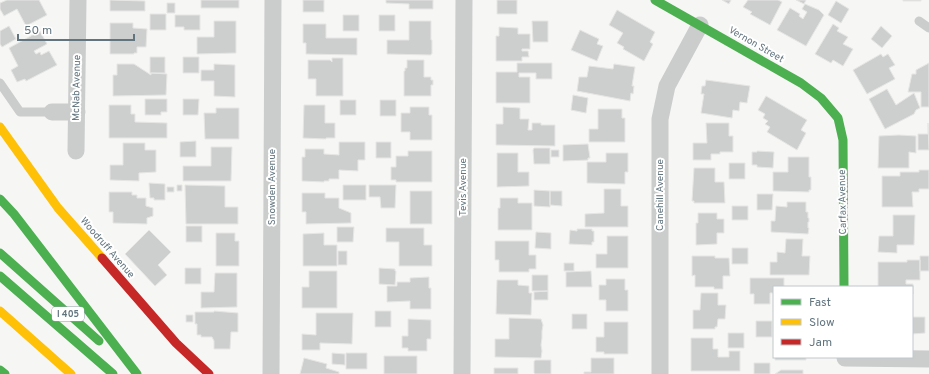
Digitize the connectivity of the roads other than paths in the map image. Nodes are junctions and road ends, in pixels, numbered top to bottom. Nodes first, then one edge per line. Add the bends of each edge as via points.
1 (78, 0) edge
2 (274, 0) edge
3 (464, 0) edge
4 (655, 0) edge
5 (919, 21) dead end
6 (700, 25) junction
7 (929, 28) edge
8 (0, 83) edge
9 (52, 112) joint
10 (77, 112) junction
11 (838, 118) joint
12 (0, 127) edge
13 (76, 151) dead end
14 (0, 199) edge
15 (0, 253) edge
16 (0, 276) edge
17 (844, 286) edge
18 (0, 311) edge
19 (929, 359) edge
20 (845, 363) edge
21 (0, 370) edge
22 (5, 374) edge
23 (71, 374) edge
24 (113, 374) edge
25 (136, 374) edge
26 (209, 374) edge
27 (271, 374) edge
28 (462, 374) edge
29 (660, 374) edge

1 - 10 street, McNab Avenue
2 - 27 street, Snowden Avenue
3 - 28 street, Tevis Avenue
4 - 6 main road, Vernon Street
5 - 7 lane
6 - 11 main road, Vernon Street via 801,83 821,98
6 - 29 street, Canehill Avenue via 666,86 660,119
8 - 9 lane via 20,112
9 - 10 street
10 - 13 street, McNab Avenue
11 - 17 main road, Carfax Avenue via 843,140
12 - 26 main road, Woodruff Avenue via 58,208 176,343
14 - 25 main road
15 - 25 main road, I 405
16 - 24 main road
18 - 23 main road
19 - 20 street
21 - 22 main road

